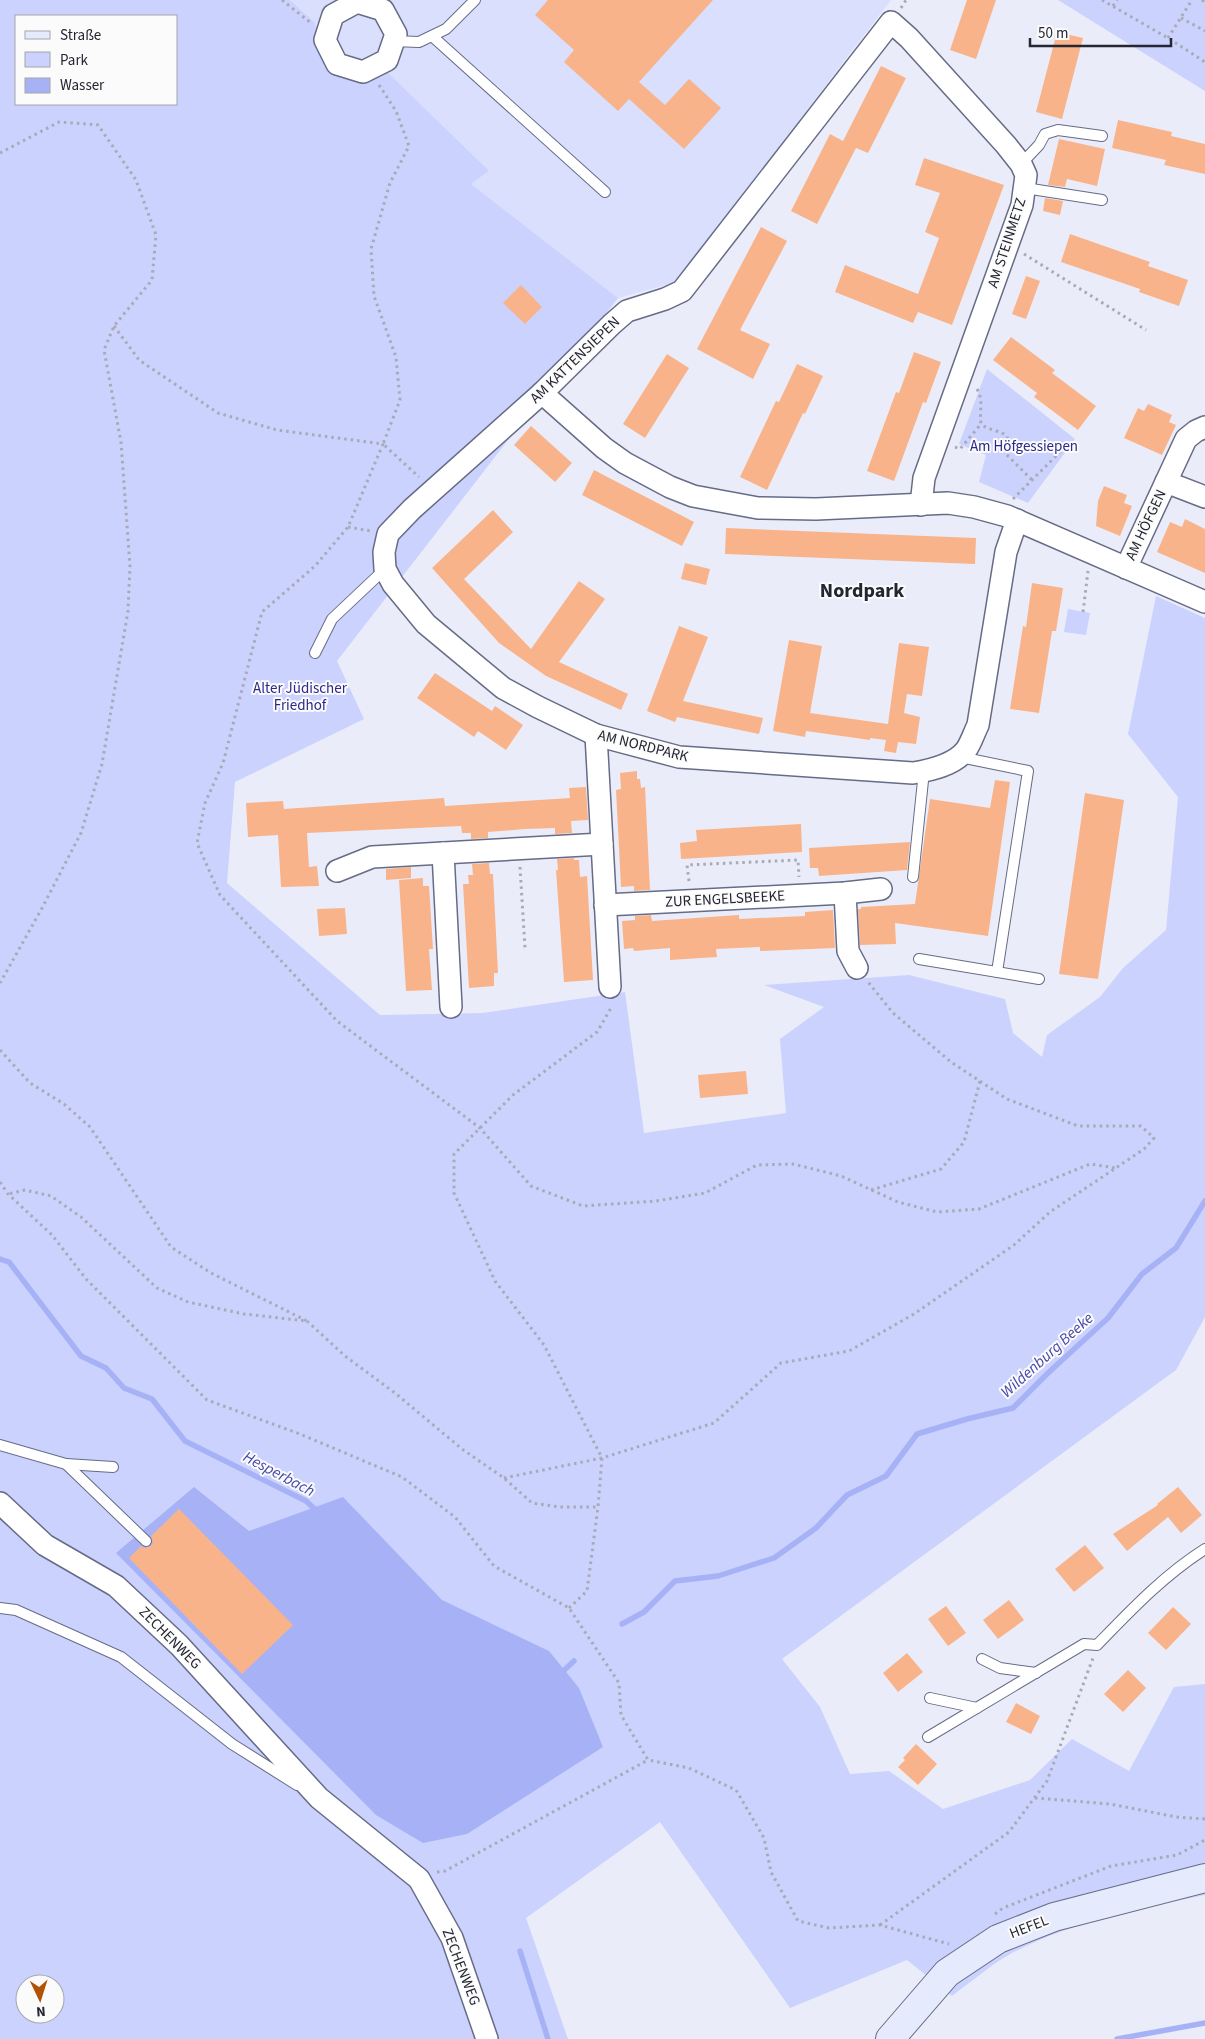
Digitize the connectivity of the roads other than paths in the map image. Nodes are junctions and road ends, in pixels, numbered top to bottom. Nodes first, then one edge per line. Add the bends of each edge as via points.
1 (475, 0) edge
2 (387, 5) edge
3 (432, 36) junction
4 (393, 42) junction
5 (1102, 136) dead end
6 (1022, 164) junction
7 (1025, 188) junction
8 (605, 192) dead end
9 (1102, 200) dead end
10 (542, 393) junction
11 (1205, 427) edge
12 (1166, 482) junction
13 (1205, 497) edge
14 (921, 505) junction
15 (1017, 520) junction
16 (1126, 568) junction
17 (385, 569) junction
18 (1205, 602) edge
19 (315, 653) dead end
20 (596, 735) junction
21 (959, 757) junction
22 (918, 772) junction
23 (602, 844) junction
24 (443, 852) junction
25 (337, 871) dead end
26 (914, 877) dead end
27 (881, 889) dead end
28 (845, 893) junction
29 (605, 905) junction
30 (918, 959) dead end
31 (857, 968) road end
32 (997, 972) junction
33 (1039, 979) dead end
34 (610, 987) road end
35 (451, 1007) dead end
36 (0, 1445) edge
37 (66, 1464) junction
38 (112, 1467) dead end
39 (0, 1503) edge
40 (146, 1541) dead end
41 (1205, 1549) edge
42 (0, 1608) edge
43 (982, 1659) dead end
44 (1036, 1673) junction
45 (930, 1698) dead end
46 (977, 1708) junction
47 (928, 1737) dead end
48 (319, 1798) junction
49 (1205, 1878) edge
50 (487, 2039) edge
51 (890, 2039) edge

1 - 3 lane via 446,29
2 - 4 street via 396,34
2 - 4 street via 357,2 333,14 325,40 338,64 363,72 387,60
3 - 4 lane via 419,42
3 - 8 lane
5 - 6 lane via 1058,130 1045,134
6 - 7 street, AM STEINMETZ
6 - 10 street, AM KATTENSIEPEN via 891,22 682,291 627,311
7 - 9 lane
7 - 14 street, AM STEINMETZ via 1022,205 924,478
10 - 14 street via 625,463 693,496 758,508
10 - 17 street, AM KATTENSIEPEN via 399,521 388,534
11 - 12 street, AM HÖFGEN via 1186,439
12 - 13 street, AM HÖFGEN
12 - 16 street, AM HÖFGEN
14 - 15 street via 974,507
15 - 16 street
15 - 21 street via 1006,552 978,725 967,749
16 - 18 street
17 - 19 lane via 332,619
17 - 20 street, AM NORDPARK via 393,584 426,624 503,688
20 - 22 street, AM NORDPARK via 679,758
20 - 23 street
21 - 22 street, AM NORDPARK
21 - 32 lane via 1028,771
22 - 26 lane
23 - 24 street
23 - 29 street
24 - 25 street via 372,856
24 - 35 street
27 - 28 street, ZUR ENGELSBEEKE
28 - 29 street, ZUR ENGELSBEEKE
28 - 31 street via 848,951
29 - 34 street
30 - 32 lane
32 - 33 lane
36 - 37 lane
37 - 38 lane
37 - 40 lane
39 - 48 street, ZECHENWEG via 45,1545 116,1586 179,1645
41 - 44 lane via 1136,1604 1097,1645 1084,1644
42 - 48 lane, ZECHENWEG via 16,1610 122,1657 232,1744
43 - 44 lane via 1000,1668
44 - 46 lane
45 - 46 lane
46 - 47 lane
48 - 50 street, ZECHENWEG via 419,1879 452,1938
49 - 51 main road, HEFEL via 1054,1918 998,1939 947,1973

